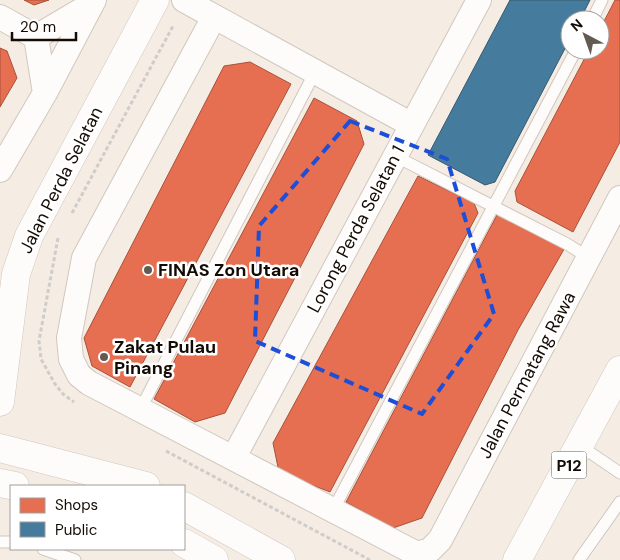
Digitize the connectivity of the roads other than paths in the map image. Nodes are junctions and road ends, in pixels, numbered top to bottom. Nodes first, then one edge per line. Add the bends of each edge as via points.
1 (155, 0) edge
2 (184, 0) edge
3 (479, 0) edge
4 (93, 2) edge
5 (0, 17) edge
6 (214, 17) junction
7 (36, 37) junction
8 (571, 60) edge
9 (315, 72) junction
10 (45, 93) junction
11 (412, 125) junction
12 (7, 144) edge
13 (395, 156) junction
14 (0, 170) edge
15 (620, 198) edge
16 (492, 207) junction
17 (589, 258) junction
18 (8, 270) edge
19 (620, 370) edge
20 (0, 395) edge
21 (140, 410) junction
22 (579, 445) junction
23 (0, 448) edge
24 (234, 457) junction
25 (620, 473) edge
26 (142, 485) edge
27 (620, 502) edge
28 (185, 507) edge
29 (333, 510) junction
30 (185, 545) edge
31 (46, 550) edge
32 (75, 560) edge
33 (214, 560) edge
34 (280, 560) edge
35 (517, 560) edge
36 (579, 560) edge

1 - 18 street, Jalan Perda Selatan
2 - 6 street
3 - 11 street, Lorong Perda Selatan 1
4 - 7 street
4 - 10 street
5 - 7 street
6 - 9 street
6 - 21 street via 82,267 69,338 71,359 78,374 89,383
7 - 10 street
8 - 16 lane
9 - 11 street
9 - 21 lane
10 - 12 street
11 - 13 street, Lorong Perda Selatan 1
12 - 14 street
13 - 16 lane
13 - 24 street, Lorong Perda Selatan 1
15 - 17 street, Jalan Permatang Rawa
16 - 17 lane
16 - 29 lane
17 - 29 street, Jalan Permatang Rawa via 440,540 430,550 417,554
18 - 20 street, Jalan Perda Selatan
19 - 22 street, P12
21 - 24 street
22 - 25 lane
22 - 35 street, P12
23 - 26 street
24 - 29 street
27 - 36 lane
28 - 34 street
30 - 33 street
31 - 32 lane

